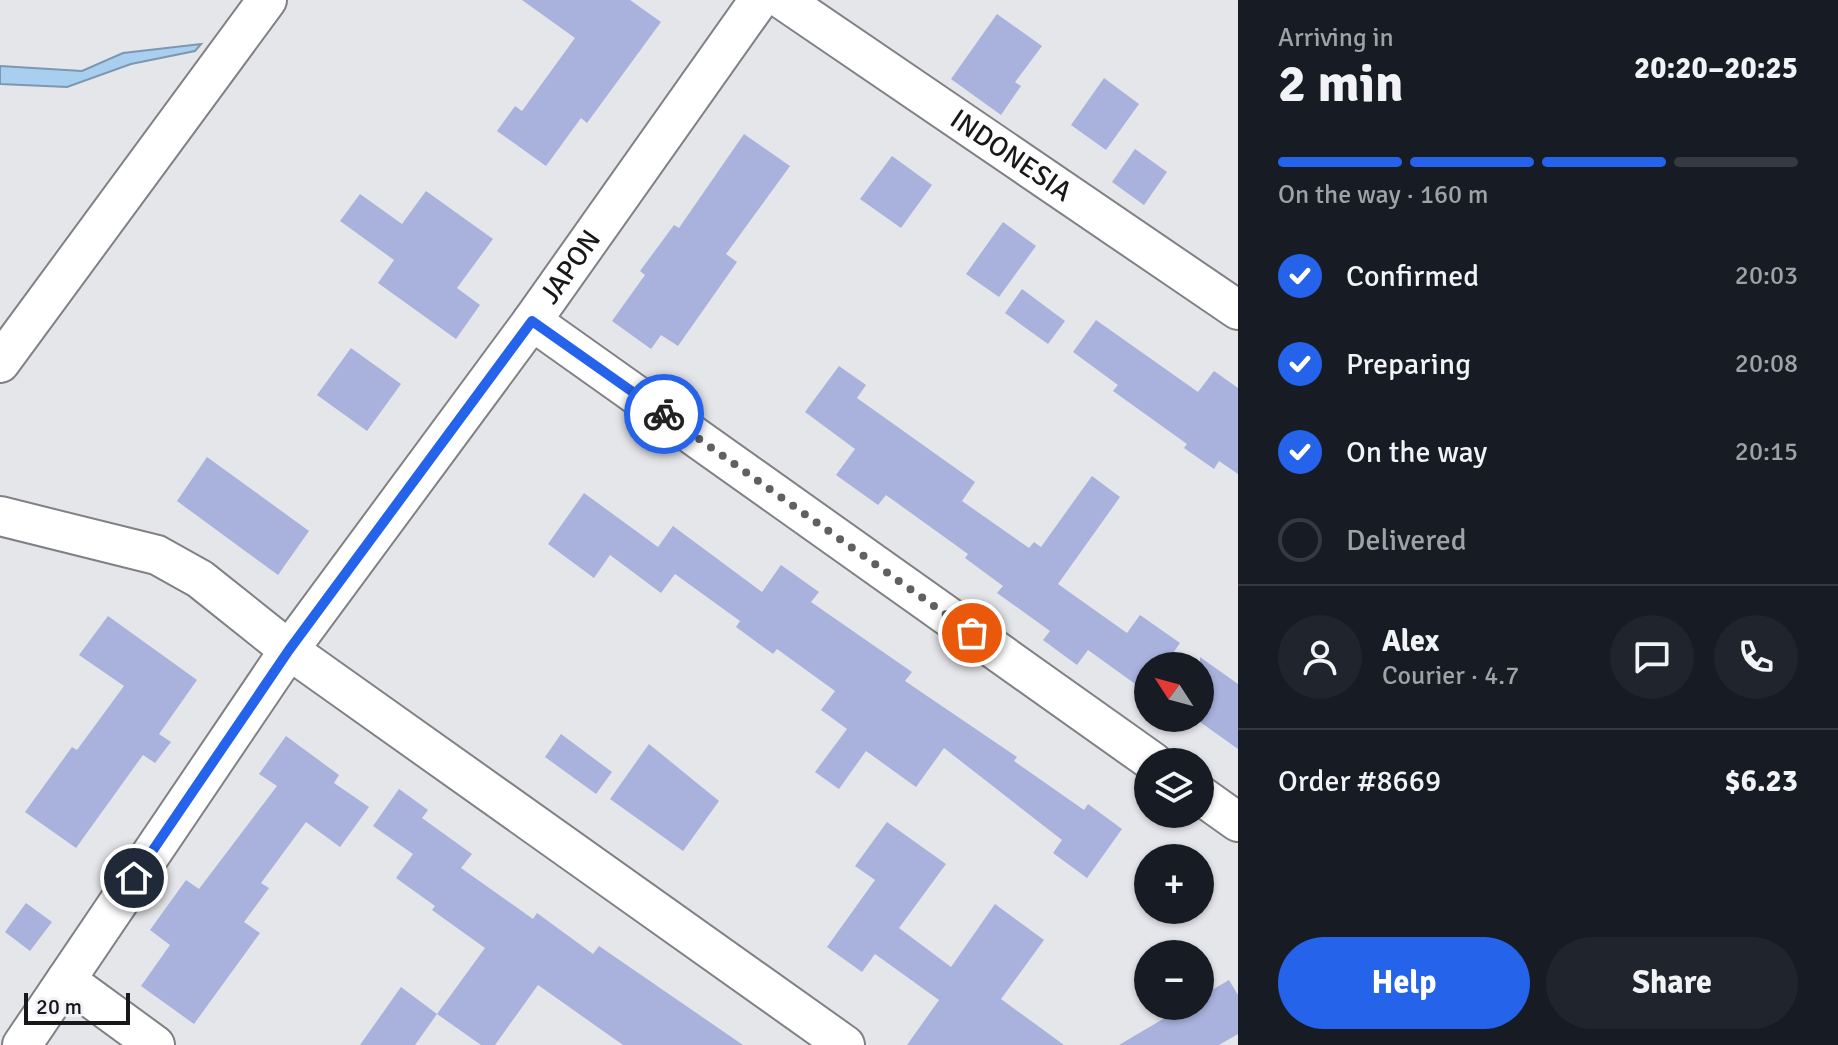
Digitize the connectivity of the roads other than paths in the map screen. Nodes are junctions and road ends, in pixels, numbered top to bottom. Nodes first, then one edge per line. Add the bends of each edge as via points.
1 (267, 0) edge
2 (759, 0) edge
3 (783, 0) edge
4 (1238, 310) edge
5 (532, 321) junction
6 (0, 363) edge
7 (0, 516) edge
8 (289, 650) junction
9 (1134, 749) edge
10 (1214, 805) edge
11 (1238, 822) edge
12 (66, 980) junction
13 (22, 1045) edge
14 (155, 1045) edge
15 (845, 1045) edge

1 - 6 street
2 - 5 street, JAPON
3 - 4 street, INDONESIA
5 - 8 street, JAPON
5 - 9 street
7 - 8 street via 157,555 200,579
8 - 12 street, JAPON
8 - 15 street
10 - 11 street
12 - 13 street, JAPON
12 - 14 street

